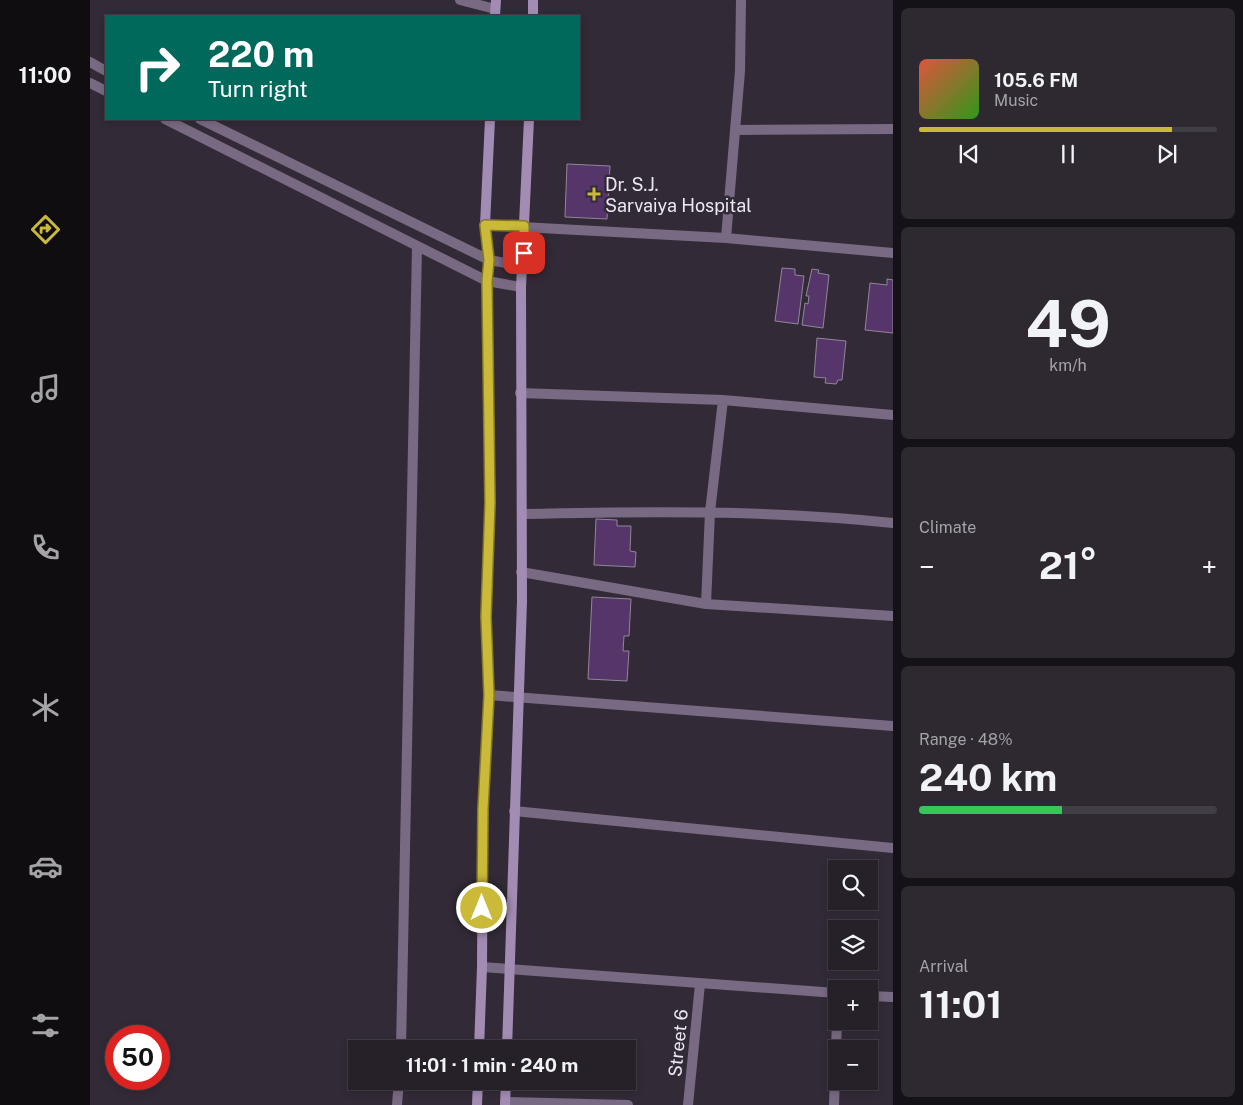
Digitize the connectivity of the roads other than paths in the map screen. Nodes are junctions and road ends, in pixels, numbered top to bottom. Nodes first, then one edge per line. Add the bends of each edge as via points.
1 (460, 0) edge
2 (533, 0) edge
3 (741, 0) edge
4 (495, 8) edge
5 (533, 15) edge
6 (90, 62) edge
7 (105, 70) edge
8 (90, 83) edge
9 (105, 90) edge
10 (167, 120) edge
11 (202, 120) edge
12 (490, 120) edge
13 (529, 120) edge
14 (893, 129) edge
15 (735, 130) junction
16 (485, 225) junction
17 (524, 226) junction
18 (726, 238) junction
19 (417, 246) junction
20 (893, 253) edge
21 (489, 260) junction
22 (523, 266) junction
23 (487, 281) junction
24 (521, 287) junction
25 (520, 393) junction
26 (724, 400) junction
27 (893, 415) edge
28 (710, 512) junction
29 (523, 514) junction
30 (893, 523) edge
31 (521, 572) junction
32 (706, 604) junction
33 (893, 616) edge
34 (489, 695) junction
35 (518, 696) junction
36 (893, 726) edge
37 (514, 810) junction
38 (893, 848) edge
39 (482, 967) junction
40 (510, 971) junction
41 (700, 984) junction
42 (828, 992) edge
43 (878, 996) edge
44 (893, 997) edge
45 (837, 1030) edge
46 (401, 1040) edge
47 (479, 1040) edge
48 (507, 1040) edge
49 (397, 1090) edge
50 (478, 1090) edge
51 (506, 1090) edge
52 (505, 1104) edge
53 (396, 1105) edge
54 (477, 1105) edge
55 (628, 1105) edge
56 (688, 1105) edge
57 (834, 1105) edge

1 - 4 street
2 - 5 main road
3 - 15 street
6 - 7 street
8 - 9 street
10 - 19 street
11 - 21 street
12 - 16 main road
13 - 17 main road
14 - 15 street
15 - 18 street
16 - 17 street
16 - 21 main road
17 - 18 street
17 - 22 main road
18 - 20 street
19 - 23 street
19 - 46 street
21 - 22 street
21 - 23 main road
22 - 24 main road
23 - 24 street
23 - 34 main road via 490,503 486,617
24 - 25 main road
25 - 26 street
25 - 29 main road
26 - 27 street
26 - 28 street
28 - 29 street via 663,510
28 - 30 street
28 - 32 street
29 - 31 main road
31 - 32 street
31 - 35 main road
32 - 33 street
34 - 35 street
34 - 39 main road via 483,809
35 - 36 street
35 - 37 main road
37 - 38 street
37 - 40 main road
39 - 40 street
39 - 47 main road
40 - 41 street
40 - 48 main road
41 - 42 street
41 - 56 street, Street 6
43 - 44 street
45 - 57 street
49 - 53 street
50 - 54 main road
51 - 52 main road
52 - 55 street

